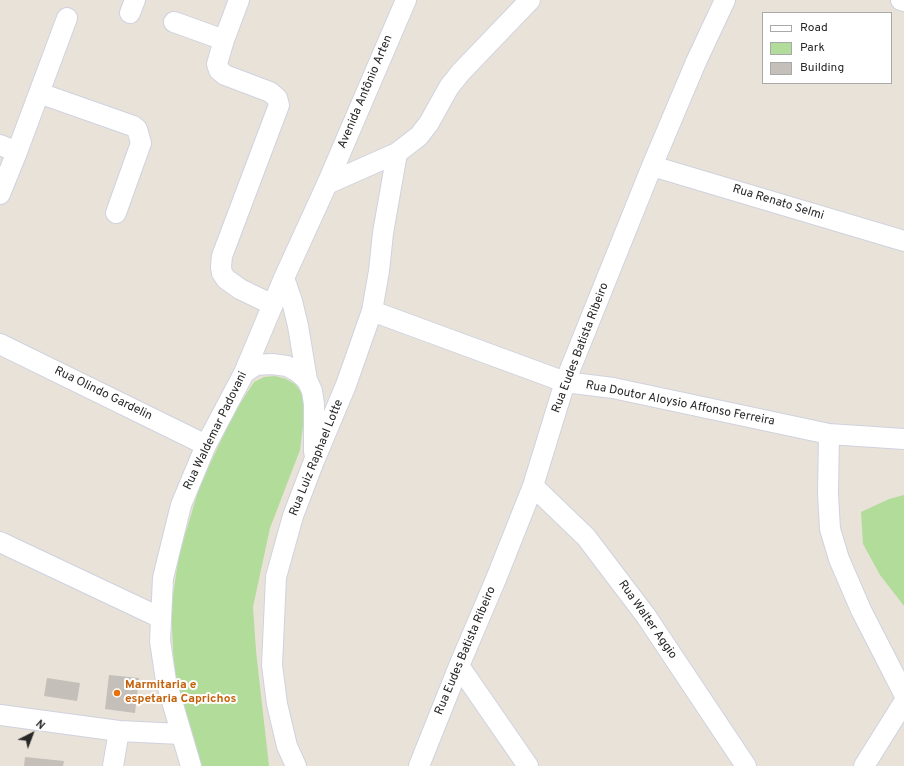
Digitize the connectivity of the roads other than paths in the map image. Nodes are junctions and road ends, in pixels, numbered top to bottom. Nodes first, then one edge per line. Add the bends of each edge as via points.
1 (239, 0) edge
2 (406, 0) edge
3 (530, 0) edge
4 (725, 0) edge
5 (67, 18) dead end
6 (174, 22) dead end
7 (224, 40) junction
8 (39, 93) junction
9 (9, 149) edge
10 (397, 153) junction
11 (652, 166) junction
12 (327, 184) junction
13 (0, 194) edge
14 (116, 213) dead end
15 (904, 241) edge
16 (284, 278) junction
17 (273, 305) junction
18 (372, 311) junction
19 (0, 344) edge
20 (244, 373) junction
21 (307, 380) junction
22 (565, 382) junction
23 (346, 385) junction
24 (314, 404) junction
25 (829, 434) junction
26 (904, 439) edge
27 (206, 445) junction
28 (314, 461) junction
29 (533, 486) junction
30 (0, 542) edge
31 (161, 618) junction
32 (459, 666) junction
33 (904, 694) edge
34 (904, 702) edge
35 (0, 715) edge
36 (119, 731) junction
37 (181, 734) junction
38 (287, 746) junction
39 (190, 763) edge
40 (113, 766) edge
41 (288, 766) edge
42 (296, 766) edge
43 (419, 766) edge
44 (528, 766) edge
45 (746, 766) edge
46 (864, 766) edge

1 - 7 street
2 - 12 street, Avenida Antônio Arten
3 - 10 street via 461,72 419,136
4 - 11 street, Rua Eudes Batista Ribeiro
5 - 8 street
6 - 7 street
7 - 17 street via 217,64 219,70 225,75 270,92 277,98 279,105 222,256 222,273 240,289
8 - 9 street
8 - 14 street via 137,129 141,143
9 - 13 street
10 - 12 street
10 - 18 street, Rua Luiz Raphael Lotte
11 - 15 street, Rua Renato Selmi
11 - 22 street, Rua Eudes Batista Ribeiro
12 - 16 street, Rua Waldemar Padovani
16 - 17 street, Rua Waldemar Padovani
16 - 21 street via 298,326
17 - 20 street, Rua Waldemar Padovani
18 - 22 street, Rua Doutor Aloysio Affonso Ferreira
18 - 23 street, Rua Luiz Raphael Lotte
19 - 27 street, Rua Olindo Gardelin
20 - 21 street via 256,365 272,364 287,366
20 - 27 street, Rua Waldemar Padovani
21 - 24 street
22 - 25 street, Rua Doutor Aloysio Affonso Ferreira via 613,388
22 - 29 street, Rua Eudes Batista Ribeiro
23 - 24 street via 333,396
23 - 28 street, Rua Luiz Raphael Lotte
24 - 28 street
25 - 26 street, Rua Doutor Aloysio Affonso Ferreira
25 - 33 street via 830,529 839,559 861,610
27 - 31 street, Rua Waldemar Padovani via 180,505 163,578
28 - 38 street, Rua Luiz Raphael Lotte via 293,516 276,577 272,665
29 - 32 street, Rua Eudes Batista Ribeiro
29 - 45 street, Rua Walter Aggio via 586,537 646,616
30 - 31 street
31 - 37 street, Rua Waldemar Padovani via 160,641 166,681
32 - 43 street, Rua Eudes Batista Ribeiro
32 - 44 street
34 - 46 street
35 - 36 street
36 - 37 street
36 - 40 street
37 - 39 street, Rua Waldemar Padovani
38 - 41 street
38 - 42 street, Rua Luiz Raphael Lotte

